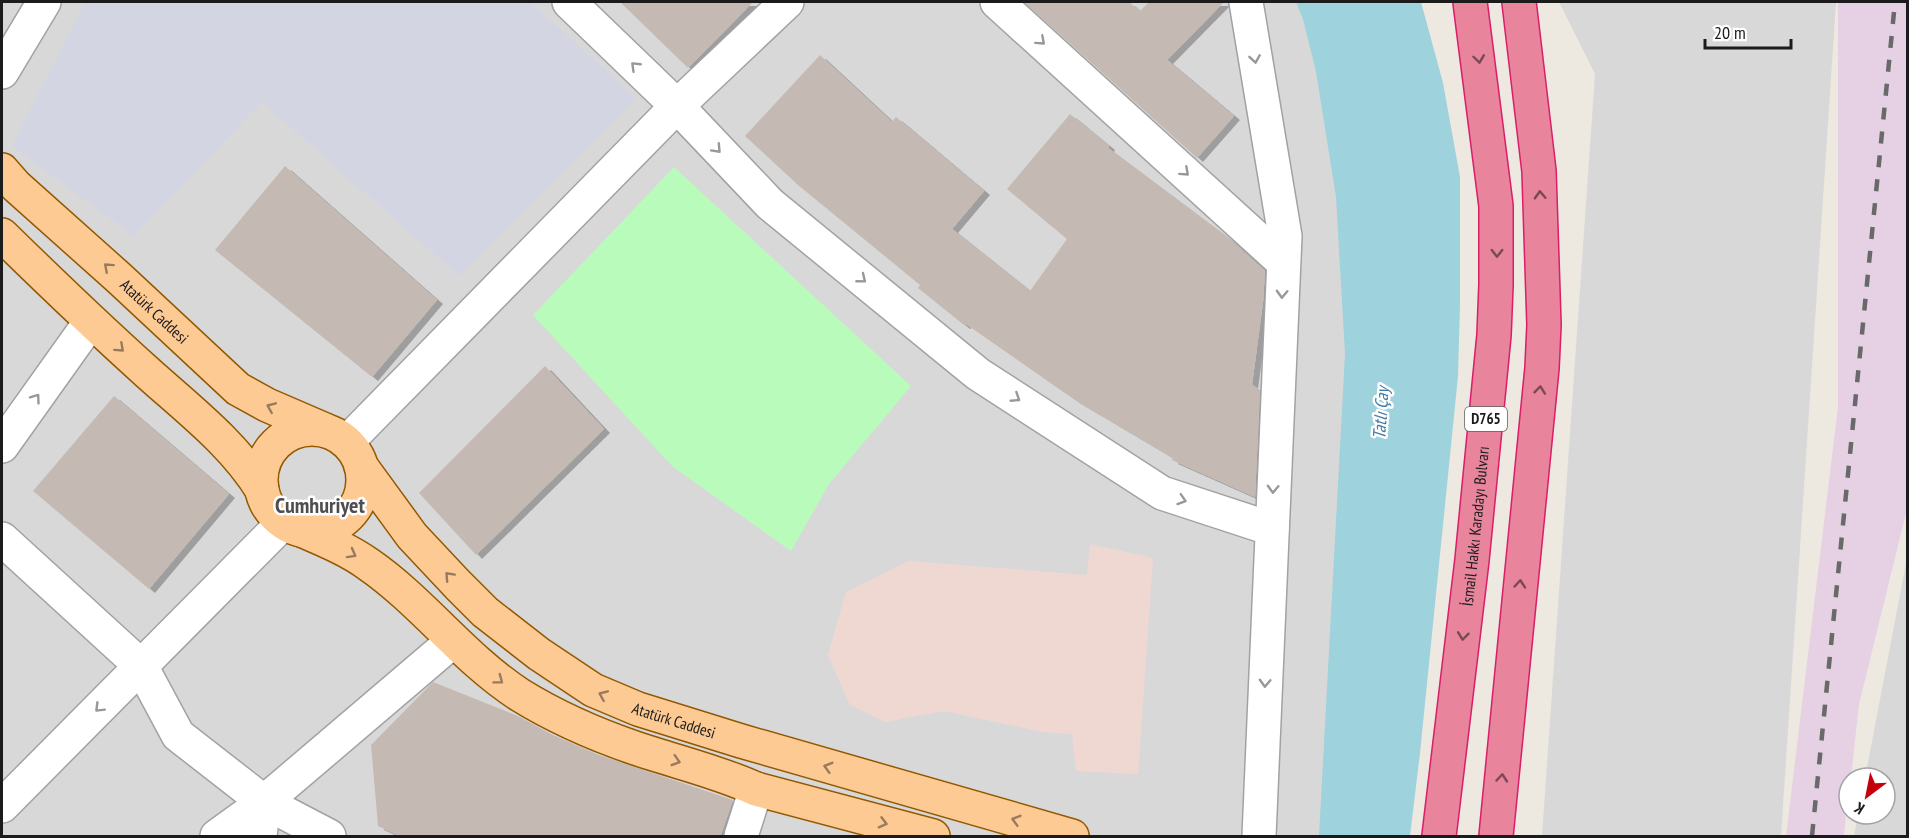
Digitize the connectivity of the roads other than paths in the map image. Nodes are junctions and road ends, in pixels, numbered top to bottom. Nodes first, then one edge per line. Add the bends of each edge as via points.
1 (44, 2) edge
2 (569, 2) edge
3 (787, 2) edge
4 (998, 2) edge
5 (1246, 2) edge
6 (1470, 2) edge
7 (1519, 2) edge
8 (2, 72) edge
9 (677, 106) junction
10 (2, 170) edge
11 (2, 235) edge
12 (1283, 262) junction
13 (91, 321) junction
14 (2, 446) edge
15 (344, 446) junction
16 (262, 490) junction
17 (291, 526) junction
18 (1272, 529) junction
19 (2, 539) edge
20 (453, 641) junction
21 (141, 666) junction
22 (756, 789) junction
23 (264, 802) junction
24 (2, 806) edge
25 (217, 837) edge
26 (260, 837) edge
27 (329, 837) edge
28 (741, 837) edge
29 (933, 837) edge
30 (1072, 837) edge
31 (1259, 837) edge
32 (1439, 837) edge
33 (1496, 837) edge

1 - 8 street
9 -> 2 street
3 - 9 street
4 -> 12 street
5 -> 12 street via 1284,236
6 -> 32 highway, İsmail Hakkı Karadayı Bulvarı / D765 via 1496,206 1496,285 1472,560
33 -> 7 highway via 1544,325 1539,171
9 - 15 street
9 -> 18 street via 770,204 978,374 1162,493
15 -> 10 main road, Atatürk Caddesi via 231,384
11 - 13 main road
12 -> 18 street
14 -> 13 street
13 -> 16 main road via 217,435
15 - 16 main road via 299,430 287,435 277,442 263,464
15 - 17 main road via 363,479 357,505 337,525 310,531
30 -> 15 main road, Atatürk Caddesi via 741,741 638,709 592,690 485,612 412,536
16 - 17 main road via 274,513
17 -> 20 main road via 369,564
17 - 21 street
18 -> 31 street
19 - 21 street
20 -> 22 main road via 522,696 576,724
20 - 23 street
21 - 23 street via 178,735
21 -> 24 street
22 - 28 street
22 -> 29 main road
23 - 25 street
23 - 26 street
23 - 27 street

